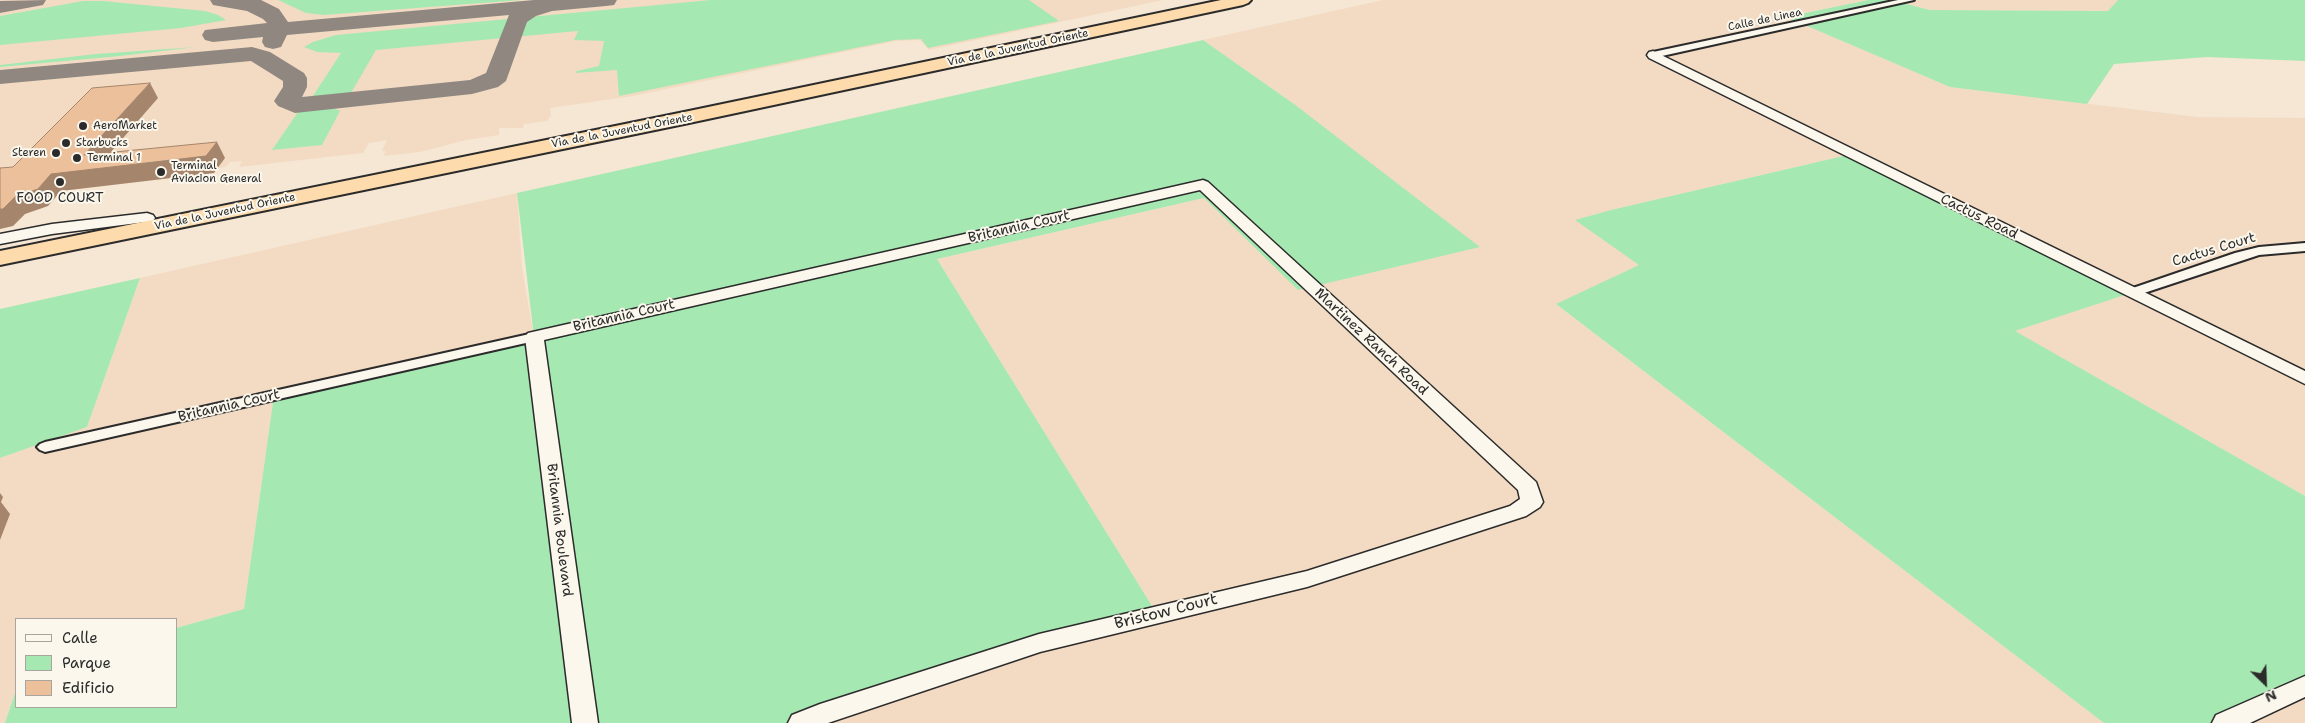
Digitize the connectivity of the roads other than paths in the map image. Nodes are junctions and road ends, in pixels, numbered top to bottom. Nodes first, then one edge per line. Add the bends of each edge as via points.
1 (1177, 0) edge
2 (1215, 0) edge
3 (1243, 0) edge
4 (1910, 0) edge
5 (978, 50) junction
6 (1653, 55) joint
7 (619, 128) junction
8 (1203, 185) joint
9 (147, 218) junction
10 (0, 239) edge
11 (2305, 247) edge
12 (0, 248) edge
13 (0, 258) edge
14 (2134, 292) junction
15 (534, 337) junction
16 (2305, 378) edge
17 (45, 447) dead end
18 (1532, 502) joint
19 (2305, 686) edge
20 (585, 723) edge
21 (801, 723) edge
22 (2226, 723) edge

1 - 5 highway via 1059,25
2 - 5 highway, Via de la Juventud Oriente
3 - 7 highway, Via de la Juventud Oriente
4 - 6 street, Calle de Linea
5 - 7 highway, Via de la Juventud Oriente
6 - 14 street, Cactus Road
7 - 9 highway, Via de la Juventud Oriente
7 - 13 highway, Via de la Juventud Oriente
8 - 15 street, Britannia Court
8 - 18 street, Martinez Ranch Road via 1528,487
9 - 10 street via 52,229
9 - 12 highway, Via de la Juventud Oriente
11 - 14 street, Cactus Court via 2238,256
14 - 16 street, Cactus Road
15 - 17 street, Britannia Court
15 - 20 street, Britannia Boulevard
18 - 21 street, Bristow Court via 1518,511 1351,566 1039,643
19 - 22 street

